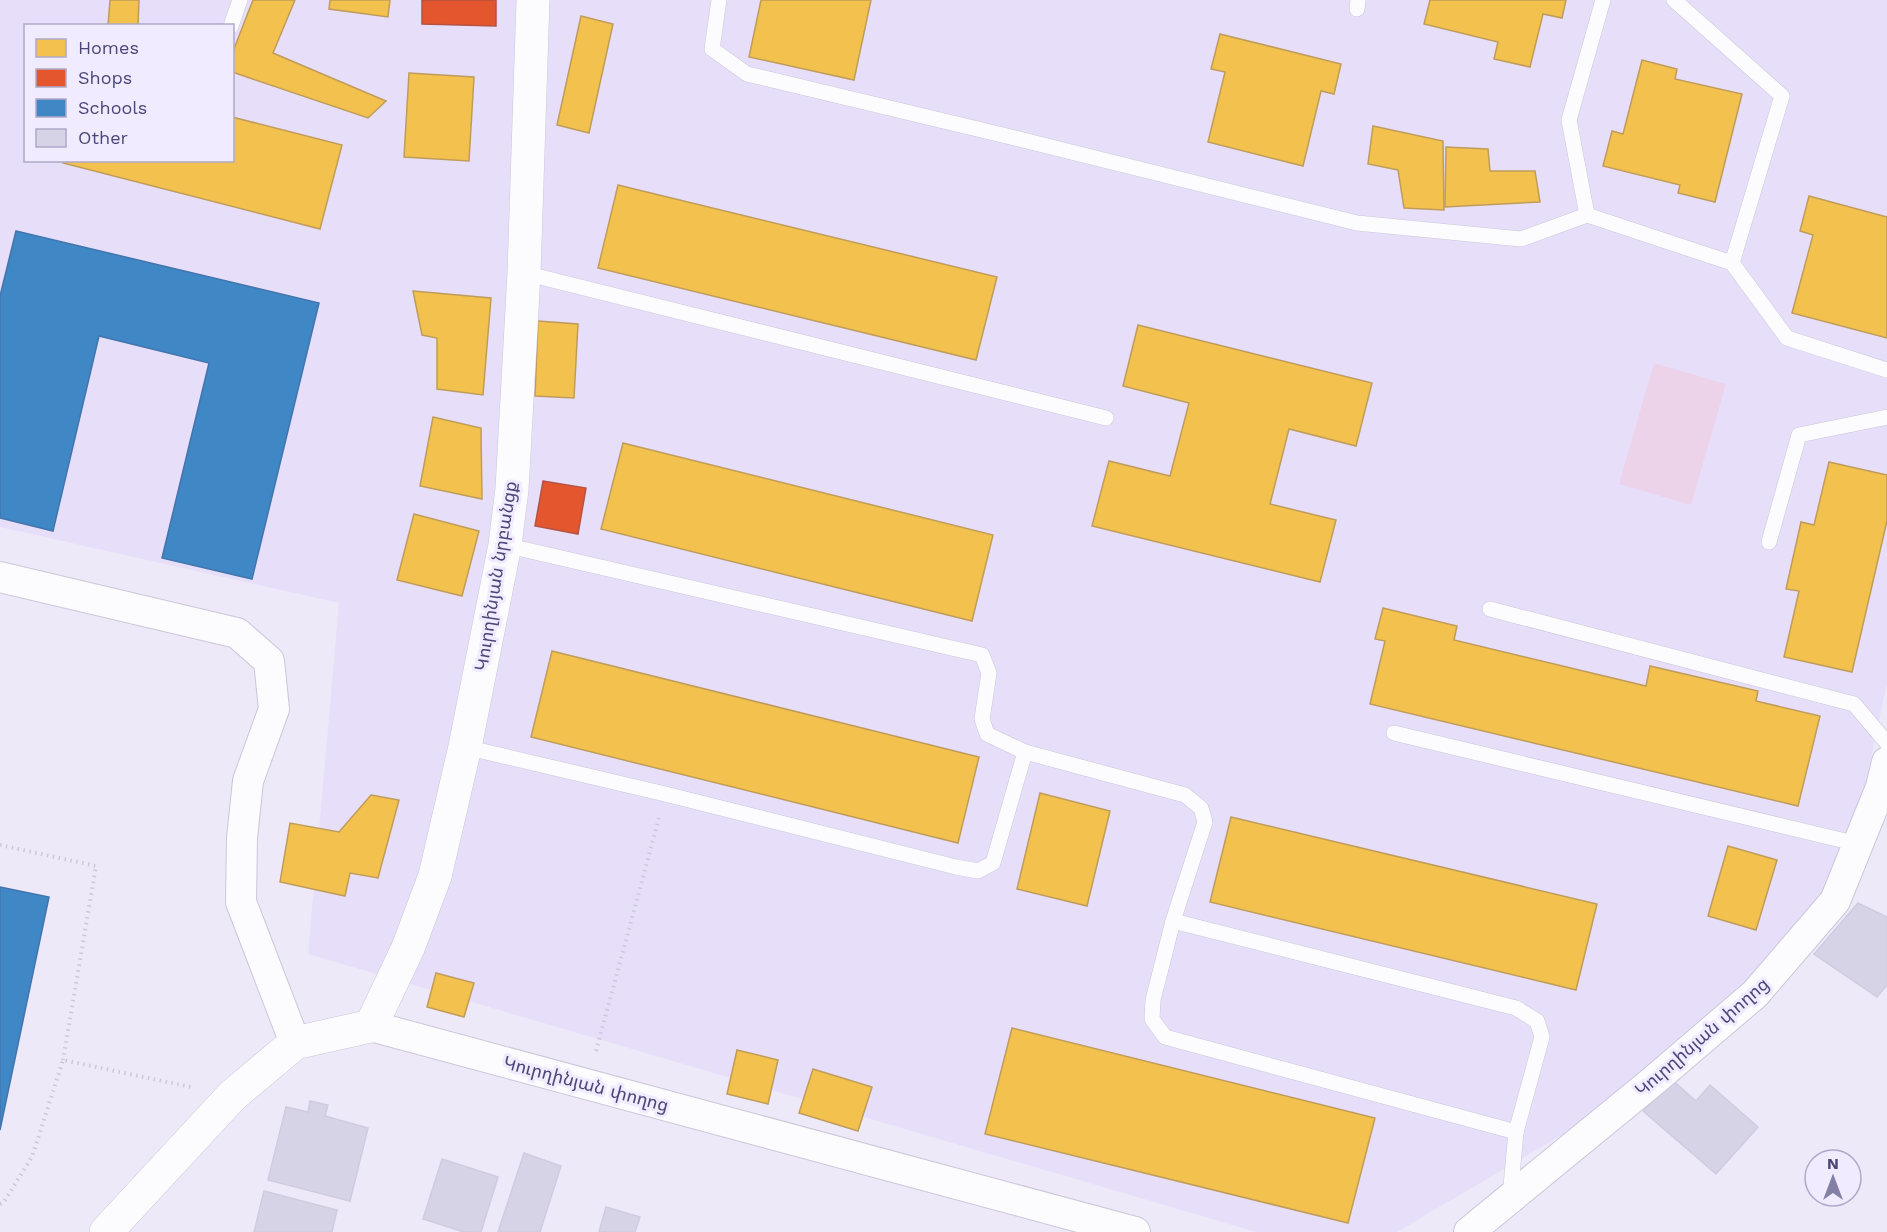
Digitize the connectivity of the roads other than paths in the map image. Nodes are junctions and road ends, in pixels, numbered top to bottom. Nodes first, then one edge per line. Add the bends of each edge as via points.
1 (240, 0) edge
2 (533, 0) edge
3 (719, 0) edge
4 (1603, 0) edge
5 (1674, 0) edge
6 (232, 24) edge
7 (1587, 215) junction
8 (1732, 263) junction
9 (524, 273) junction
10 (1887, 370) edge
11 (1887, 417) edge
12 (1106, 418) dead end
13 (1769, 542) dead end
14 (505, 545) junction
15 (0, 577) edge
16 (1490, 609) dead end
17 (1394, 733) dead end
18 (1887, 743) edge
19 (465, 747) junction
20 (1024, 752) junction
21 (1887, 762) edge
22 (1858, 844) junction
23 (1173, 921) junction
24 (370, 1026) junction
25 (295, 1043) junction
26 (1516, 1132) junction
27 (1510, 1200) junction
28 (106, 1232) edge
29 (1135, 1232) edge
30 (1469, 1232) edge

1 - 6 lane
2 - 9 street, Կուրղինյան նրբանցք
3 - 7 lane via 712,49 747,74 1357,224 1521,239
4 - 7 lane via 1569,120
5 - 8 lane via 1782,96
7 - 8 lane
8 - 10 lane via 1787,338
9 - 12 lane
9 - 14 street, Կուրղինյան նրբանցք via 512,489
11 - 13 lane via 1799,435
14 - 19 street, Կուրղինյան նրբանցք
14 - 20 lane via 982,655 989,673 982,719 987,734
15 - 25 street via 237,633 269,661 274,709 248,780 241,902
16 - 18 lane via 1854,704
17 - 22 lane
19 - 20 lane via 978,871 993,863
19 - 24 street, Կուրղինյան նրբանցք via 435,876 408,948
20 - 23 lane via 1185,795 1201,808 1204,822
21 - 22 street, Կուրղինյան փողոց
22 - 27 street, Կուրղինյան փողոց via 1835,902 1755,994
23 - 26 lane via 1153,1000 1152,1019 1165,1037
23 - 26 lane via 1516,1008 1537,1021 1542,1037
24 - 25 street, Կուրղինյան փողոց
24 - 29 street, Կուրղինյան փողոց
25 - 28 street, Կուրղինյան փողոց via 232,1096
26 - 27 lane
27 - 30 street, Կուրղինյան փողոց

